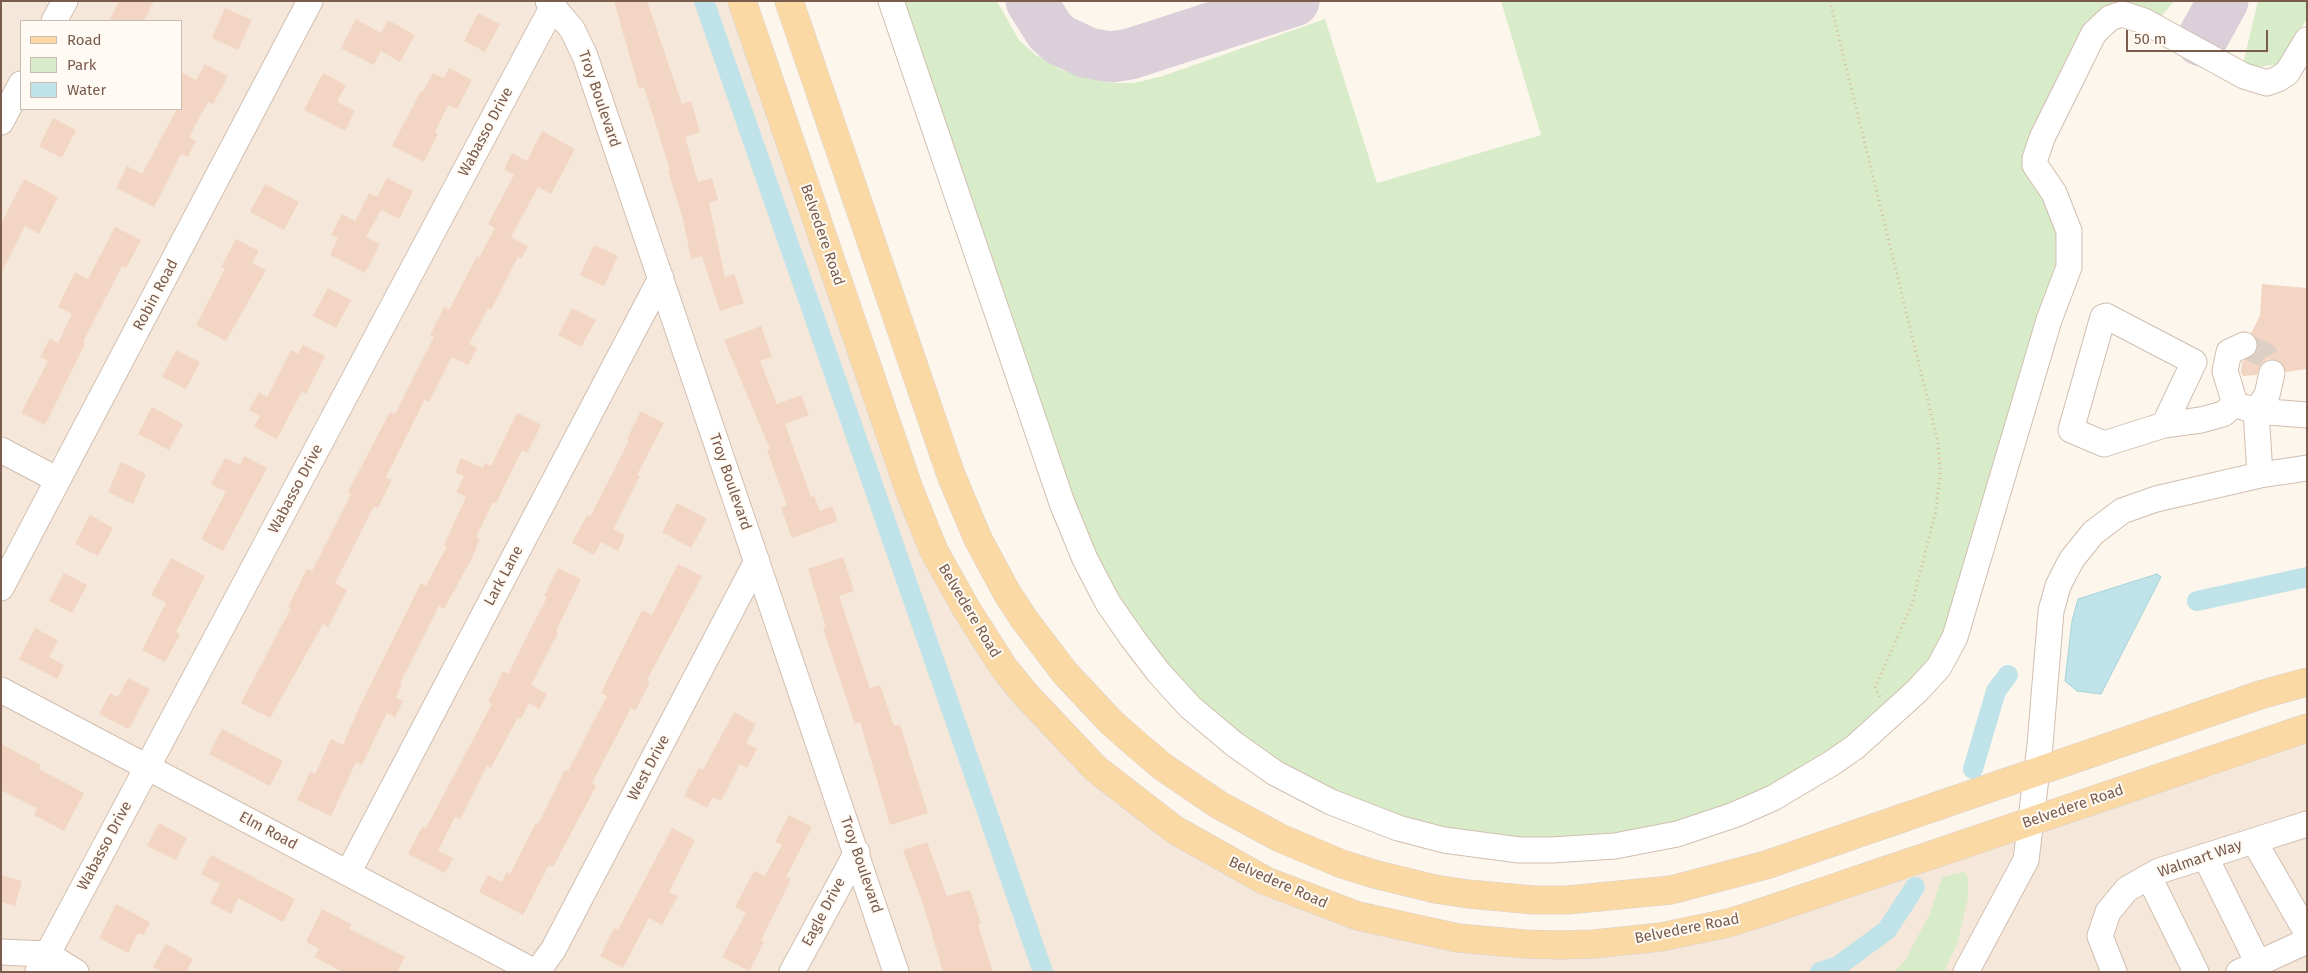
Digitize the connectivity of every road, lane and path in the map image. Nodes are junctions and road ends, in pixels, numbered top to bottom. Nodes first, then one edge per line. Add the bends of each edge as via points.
1 (65, 1) edge
2 (310, 1) edge
3 (742, 1) edge
4 (789, 1) edge
5 (892, 1) edge
6 (1830, 1) edge
7 (551, 4) edge
8 (55, 20) edge
9 (2307, 40) edge
10 (20, 86) edge
11 (1, 122) edge
12 (858, 202) junction
13 (816, 216) junction
14 (661, 278) junction
15 (2244, 345) dead end
16 (2272, 373) dead end
17 (2246, 408) junction
18 (2307, 415) edge
19 (2176, 423) junction
20 (1, 450) edge
21 (2307, 468) edge
22 (2260, 475) junction
23 (58, 480) junction
24 (757, 561) junction
25 (1, 588) edge
26 (2307, 682) edge
27 (1, 690) edge
28 (1891, 715) junction
29 (2307, 728) edge
30 (147, 767) junction
31 (2037, 772) junction
32 (2031, 821) junction
33 (2307, 824) edge
34 (2254, 841) junction
35 (856, 852) junction
36 (2205, 856) junction
37 (348, 873) junction
38 (2149, 877) junction
39 (2307, 933) edge
40 (2307, 942) edge
41 (1, 952) edge
42 (43, 963) edge
43 (2248, 967) edge
44 (76, 972) edge
45 (536, 972) edge
46 (792, 972) edge
47 (896, 972) edge
48 (1966, 972) edge
49 (2114, 972) edge
50 (2196, 972) edge

1 - 8 street
2 - 23 street, Robin Road
3 - 13 main road, Belvedere Road
4 - 12 main road
5 - 28 street via 1062,503 1085,559 1108,603 1159,673 1190,707 1234,744 1275,773 1331,802 1398,828 1484,846 1552,850 1678,834 1734,815 1773,798 1832,763
6 - 28 path via 1938,442 1940,473 1936,511 1912,604 1875,688
7 - 14 street, Troy Boulevard via 572,29 585,56
7 - 30 street, Wabasso Drive
9 - 28 street via 2287,73 2266,82 2244,76 2144,21 2122,14 2110,18 2094,33 2035,158 2035,165 2054,193 2069,231 2069,267 2049,320 1955,638 1939,667
10 - 11 street
12 - 13 main road
12 - 31 main road via 963,507 988,559 1024,619 1076,686 1137,745 1212,801 1280,838 1342,864 1435,889 1534,900 1610,898 1671,890 1733,875
13 - 32 main road, Belvedere Road via 921,520 950,581 985,640 1026,695 1103,774 1175,830 1266,881 1358,916 1426,932 1525,944 1593,944 1661,937 1728,923
14 - 24 street, Troy Boulevard
14 - 37 street, Lark Lane
15 - 17 street via 2229,352 2225,371
16 - 17 street via 2267,395
17 - 18 street
17 - 19 street via 2221,400 2196,409
17 - 22 street
19 - 19 street via 2104,444 2071,430 2103,317 2194,362
20 - 23 street
21 - 22 street
22 - 31 street via 2134,506 2101,524 2082,545 2058,586 2051,611
23 - 25 street, Robin Road
24 - 35 street, Troy Boulevard
24 - 45 street, West Drive via 553,950
26 - 31 main road via 2260,695
27 - 30 street, Elm Road
29 - 32 main road, Belvedere Road
30 - 37 street, Elm Road
30 - 42 street, Wabasso Drive
31 - 32 street
32 - 48 street via 2026,860
33 - 34 street, Walmart Way
34 - 36 street, Walmart Way
34 - 39 street
35 - 46 street, Eagle Drive
35 - 47 street, Troy Boulevard
36 - 38 street, Walmart Way
36 - 43 street
37 - 45 street, Elm Road
38 - 49 street, Walmart Way via 2127,889 2108,912 2100,936
38 - 50 street
40 - 43 street
41 - 42 street
42 - 44 street

